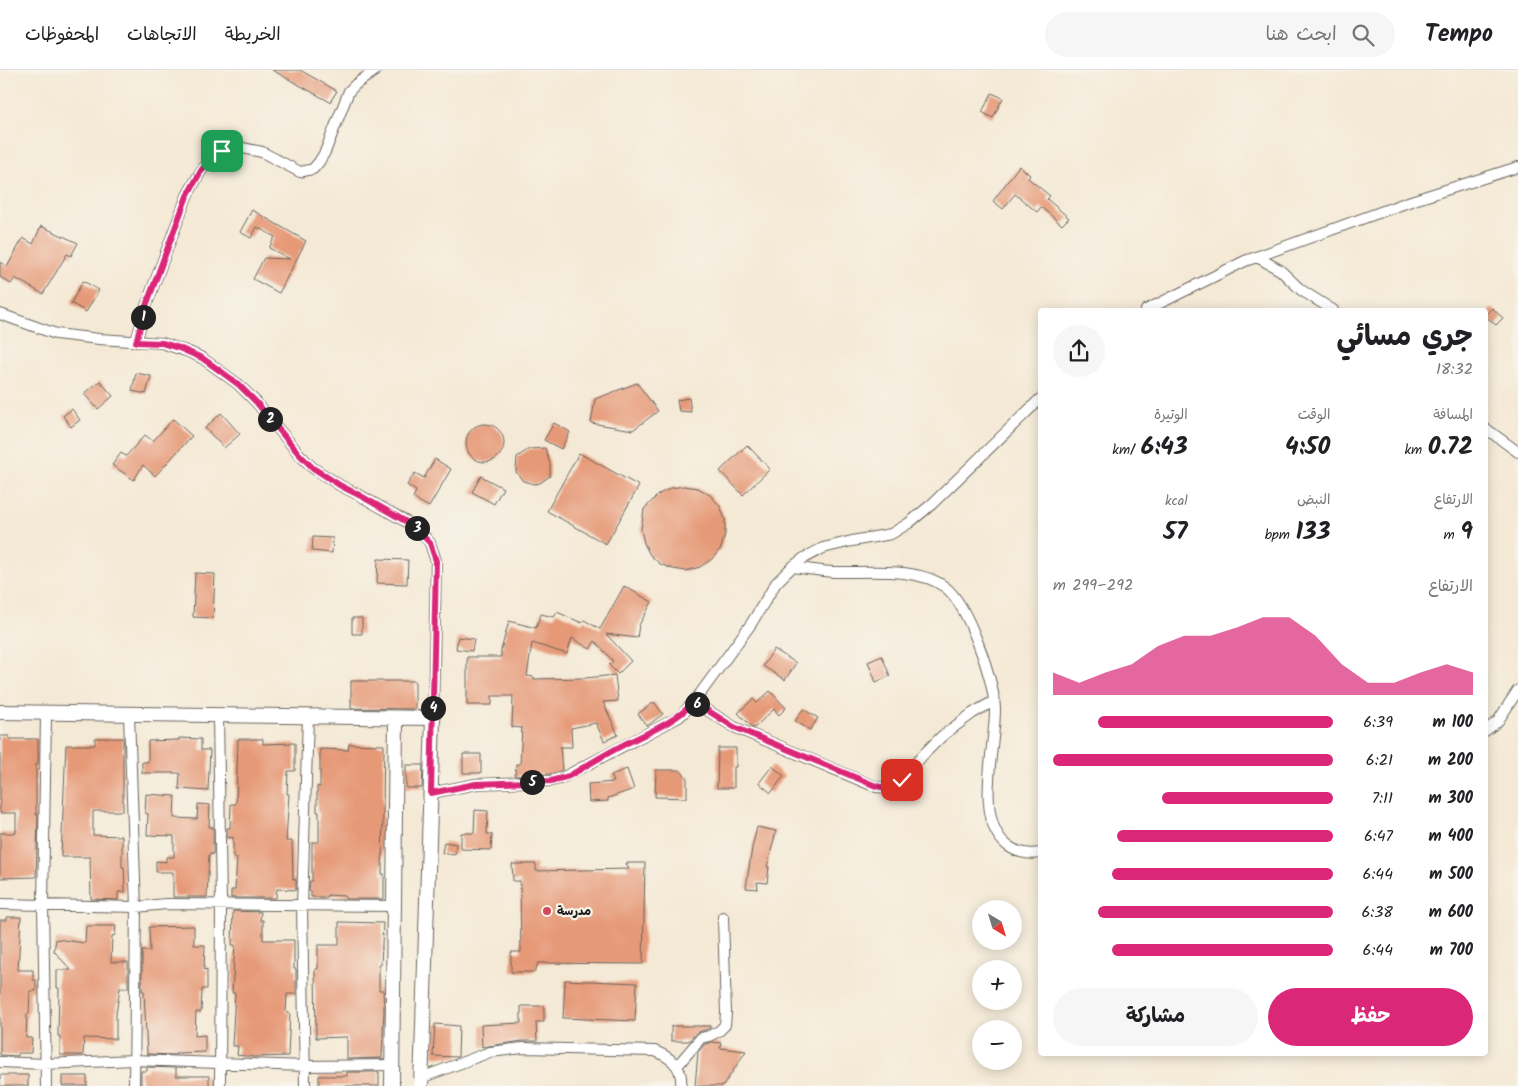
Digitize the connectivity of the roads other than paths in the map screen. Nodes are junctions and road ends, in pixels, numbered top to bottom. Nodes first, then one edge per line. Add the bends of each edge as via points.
1 (376, 70) edge
2 (1518, 167) edge
3 (1257, 257) junction
4 (1150, 308) edge
5 (1330, 308) edge
6 (0, 314) edge
7 (136, 342) junction
8 (1038, 401) edge
9 (1488, 430) edge
10 (1518, 452) edge
11 (792, 567) junction
12 (1518, 690) edge
13 (994, 701) junction
14 (694, 702) junction
15 (0, 712) edge
16 (46, 714) junction
17 (129, 715) junction
18 (218, 716) junction
19 (308, 717) junction
20 (396, 718) junction
21 (433, 718) junction
22 (1488, 729) edge
23 (431, 793) junction
24 (1038, 853) edge
25 (0, 904) edge
26 (221, 904) junction
27 (44, 905) junction
28 (302, 906) junction
29 (394, 906) junction
30 (136, 907) junction
31 (724, 917) dead end
32 (133, 1060) junction
33 (0, 1062) edge
34 (46, 1064) junction
35 (221, 1064) junction
36 (392, 1065) junction
37 (306, 1066) junction
38 (678, 1066) junction
39 (421, 1082) edge
40 (46, 1086) edge
41 (134, 1086) edge
42 (220, 1086) edge
43 (305, 1086) edge
44 (392, 1086) edge
45 (681, 1086) edge

1 - 7 street via 349,91 324,152 313,169 300,172 262,152 233,146 210,160 187,196
2 - 3 street
3 - 4 street
3 - 5 street via 1280,270 1302,290
6 - 7 street via 56,334
7 - 21 street via 162,343 202,358 238,384 313,468 412,525 426,537 436,561
8 - 11 street via 909,523 891,534 824,548
9 - 10 street
11 - 13 street via 834,572 898,572 943,586 953,596 974,636 986,664
11 - 14 street via 776,583 751,624
12 - 22 street via 1498,721
13 - 14 street via 942,736 893,788 876,786 734,727
13 - 24 street via 989,765 990,816 1002,842 1014,850
14 - 23 street via 667,724 569,776 551,781 476,784
15 - 16 street
16 - 17 street
16 - 27 street
17 - 18 street
17 - 30 street
18 - 19 street
18 - 26 street
19 - 20 street
19 - 28 street
20 - 21 street
20 - 29 street
21 - 23 street
23 - 39 street
25 - 27 street
26 - 28 street
26 - 30 street
26 - 35 street
27 - 30 street
27 - 34 street
28 - 29 street
28 - 37 street
29 - 36 street
30 - 32 street
31 - 38 street via 725,1025 696,1042
32 - 34 street
32 - 35 street
32 - 41 street
33 - 34 street
34 - 40 street
35 - 37 street
35 - 42 street
36 - 37 street
36 - 44 street
37 - 43 street
38 - 39 street via 655,1051 523,1048 490,1052
38 - 45 street via 682,1075

